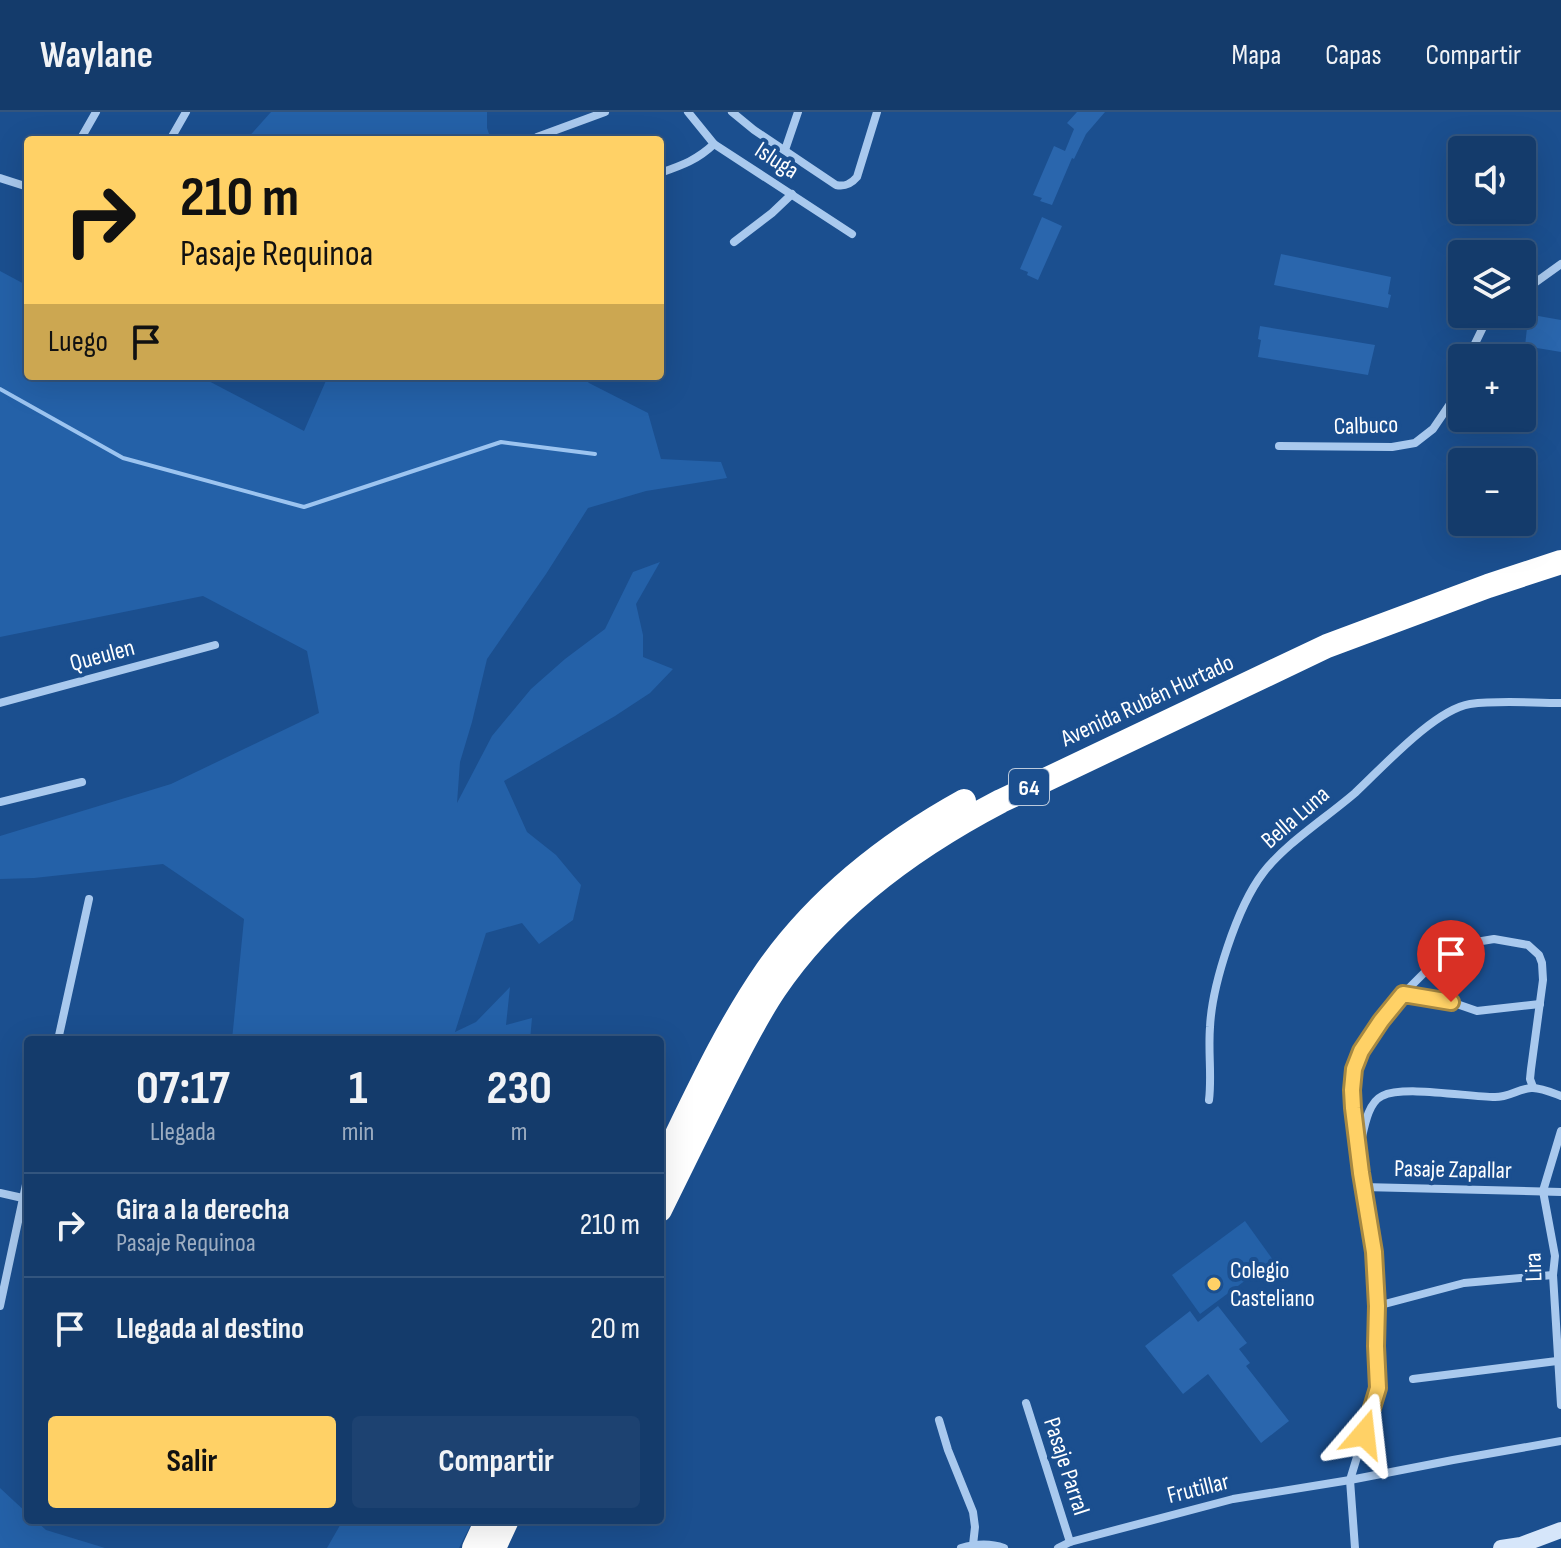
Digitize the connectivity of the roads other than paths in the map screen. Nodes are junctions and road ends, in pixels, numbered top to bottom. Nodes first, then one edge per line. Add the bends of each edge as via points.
1 (96, 112) edge
2 (186, 112) edge
3 (605, 112) edge
4 (688, 112) edge
5 (732, 112) edge
6 (798, 112) edge
7 (877, 112) edge
8 (82, 136) edge
9 (172, 136) edge
10 (540, 136) edge
11 (714, 144) junction
12 (785, 150) junction
13 (664, 172) edge
14 (0, 178) edge
15 (24, 186) edge
16 (792, 194) junction
17 (852, 234) dead end
18 (734, 242) dead end
19 (1561, 264) edge
20 (1536, 282) edge
21 (1448, 407) edge
22 (1279, 446) dead end
23 (1561, 545) edge
24 (1561, 562) edge
25 (215, 645) dead end
26 (0, 703) edge
27 (1561, 703) edge
28 (82, 782) dead end
29 (0, 802) edge
30 (89, 899) dead end
31 (1403, 994) junction
32 (1540, 1004) junction
33 (59, 1036) edge
34 (1533, 1087) junction
35 (1561, 1096) edge
36 (1209, 1100) dead end
37 (1561, 1131) edge
38 (1358, 1150) junction
39 (664, 1161) edge
40 (1363, 1187) junction
41 (1543, 1191) junction
42 (1561, 1192) edge
43 (0, 1193) edge
44 (24, 1199) edge
45 (664, 1202) edge
46 (24, 1203) edge
47 (1553, 1275) junction
48 (0, 1306) edge
49 (1377, 1306) junction
50 (1557, 1361) junction
51 (1413, 1379) dead end
52 (1026, 1403) dead end
53 (1561, 1405) edge
54 (939, 1420) dead end
55 (1561, 1441) edge
56 (1350, 1480) junction
57 (485, 1524) edge
58 (505, 1524) edge
59 (1561, 1530) edge
60 (1070, 1542) junction
61 (973, 1545) junction
62 (1521, 1547) edge
63 (474, 1548) edge
64 (494, 1548) edge
65 (961, 1548) edge
66 (1004, 1548) edge
67 (1058, 1548) edge
68 (1355, 1548) edge
69 (1501, 1548) edge

1 - 8 street
2 - 9 street
3 - 10 street
4 - 11 street, Isluga
5 - 12 street, Isluga
6 - 12 street
7 - 12 street, Isluga via 857,177 847,185 836,185
11 - 13 street via 692,162
11 - 16 street, Isluga
14 - 15 street
16 - 17 street, Isluga
16 - 18 street
19 - 20 street
21 - 22 street, Calbuco via 1415,443
23 - 39 highway, Avenida Rubén Hurtado / 64 via 1291,645 968,799 892,846 823,904 768,968
24 - 45 highway, Avenida Rubén Hurtado / 64 via 1327,646 1001,801 903,860 835,917 773,992
25 - 26 street, Queulen
27 - 36 street, Bella Luna via 1467,704 1455,709 1415,737 1263,873 1233,931 1212,1000
28 - 29 street
30 - 33 street
31 - 32 street via 1477,1011
31 - 32 street via 1440,957 1494,939 1528,945 1539,955
31 - 38 street via 1354,1069
32 - 34 street
34 - 35 street
34 - 38 street via 1507,1096 1381,1096 1373,1103
37 - 41 street, Lira
38 - 40 street
40 - 41 street, Pasaje Zapallar
40 - 49 street
41 - 42 street, Pasaje Zapallar
41 - 47 street, Lira via 1555,1256
43 - 44 street
46 - 48 street
47 - 49 street via 1464,1283
47 - 50 street, Lira
49 - 56 street via 1378,1388
50 - 51 street
50 - 53 street, Lira
52 - 60 street, Pasaje Parral
54 - 61 street via 973,1512
55 - 56 street, Frutillar
56 - 60 street, Frutillar via 1233,1499
56 - 68 street
57 - 63 highway
58 - 64 highway
59 - 62 street
60 - 67 street, Frutillar
61 - 65 street
61 - 66 street
62 - 69 street

